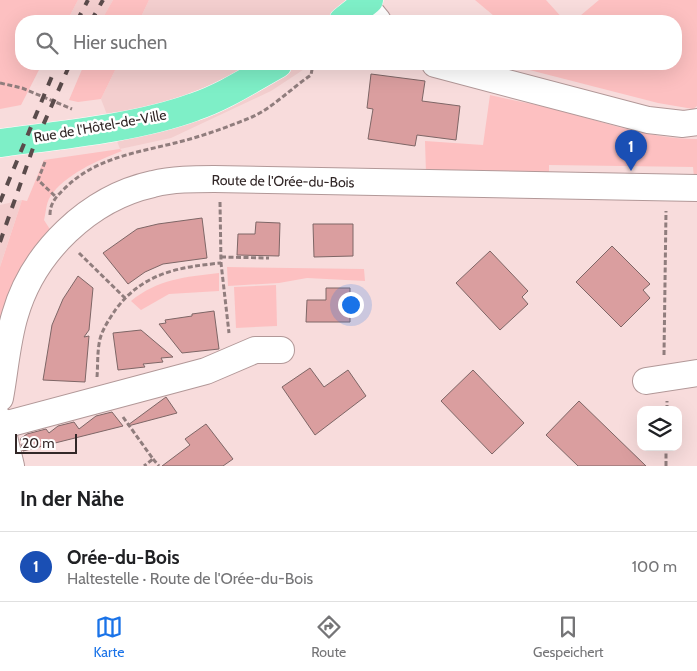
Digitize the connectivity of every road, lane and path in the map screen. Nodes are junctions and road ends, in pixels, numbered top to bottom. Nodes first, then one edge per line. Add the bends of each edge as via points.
1 (370, 8) edge
2 (355, 15) edge
3 (267, 70) edge
4 (312, 70) edge
5 (458, 70) edge
6 (0, 83) edge
7 (73, 109) dead end
8 (697, 122) edge
9 (0, 143) edge
10 (47, 157) dead end
11 (697, 188) edge
12 (56, 197) junction
13 (220, 203) dead end
14 (666, 212) dead end
15 (61, 236) junction
16 (221, 258) junction
17 (269, 258) dead end
18 (88, 263) dead end
19 (221, 263) junction
20 (125, 298) junction
21 (229, 333) dead end
22 (281, 350) dead end
23 (664, 357) dead end
24 (97, 373) dead end
25 (697, 373) edge
26 (646, 381) dead end
27 (0, 398) edge
28 (123, 417) dead end
29 (0, 420) edge
30 (0, 426) edge
31 (666, 451) edge
32 (153, 459) junction
33 (11, 466) edge
34 (144, 466) edge
35 (159, 466) edge
36 (666, 466) edge

1 - 2 main road
3 - 9 main road, Rue de l'Hôtel-de-Ville via 220,96 158,118
4 - 12 path via 311,75 253,116 177,143 115,157 79,176
5 - 8 street via 648,120 683,124
6 - 7 path via 22,88
10 - 12 path via 38,180
11 - 15 street, Route de l'Orée-du-Bois via 180,180 153,184 106,202
12 - 15 path via 50,217
13 - 16 path
14 - 23 path
15 - 27 street, Route de l'Orée-du-Bois via 30,282 15,315
16 - 17 path
16 - 19 path
18 - 20 path
19 - 20 path via 170,270 153,277
19 - 21 path
20 - 24 path via 102,334
22 - 30 street via 255,350 206,371
25 - 26 street
28 - 32 path
29 - 30 street
30 - 33 street
31 - 36 path
32 - 34 path
32 - 35 path

